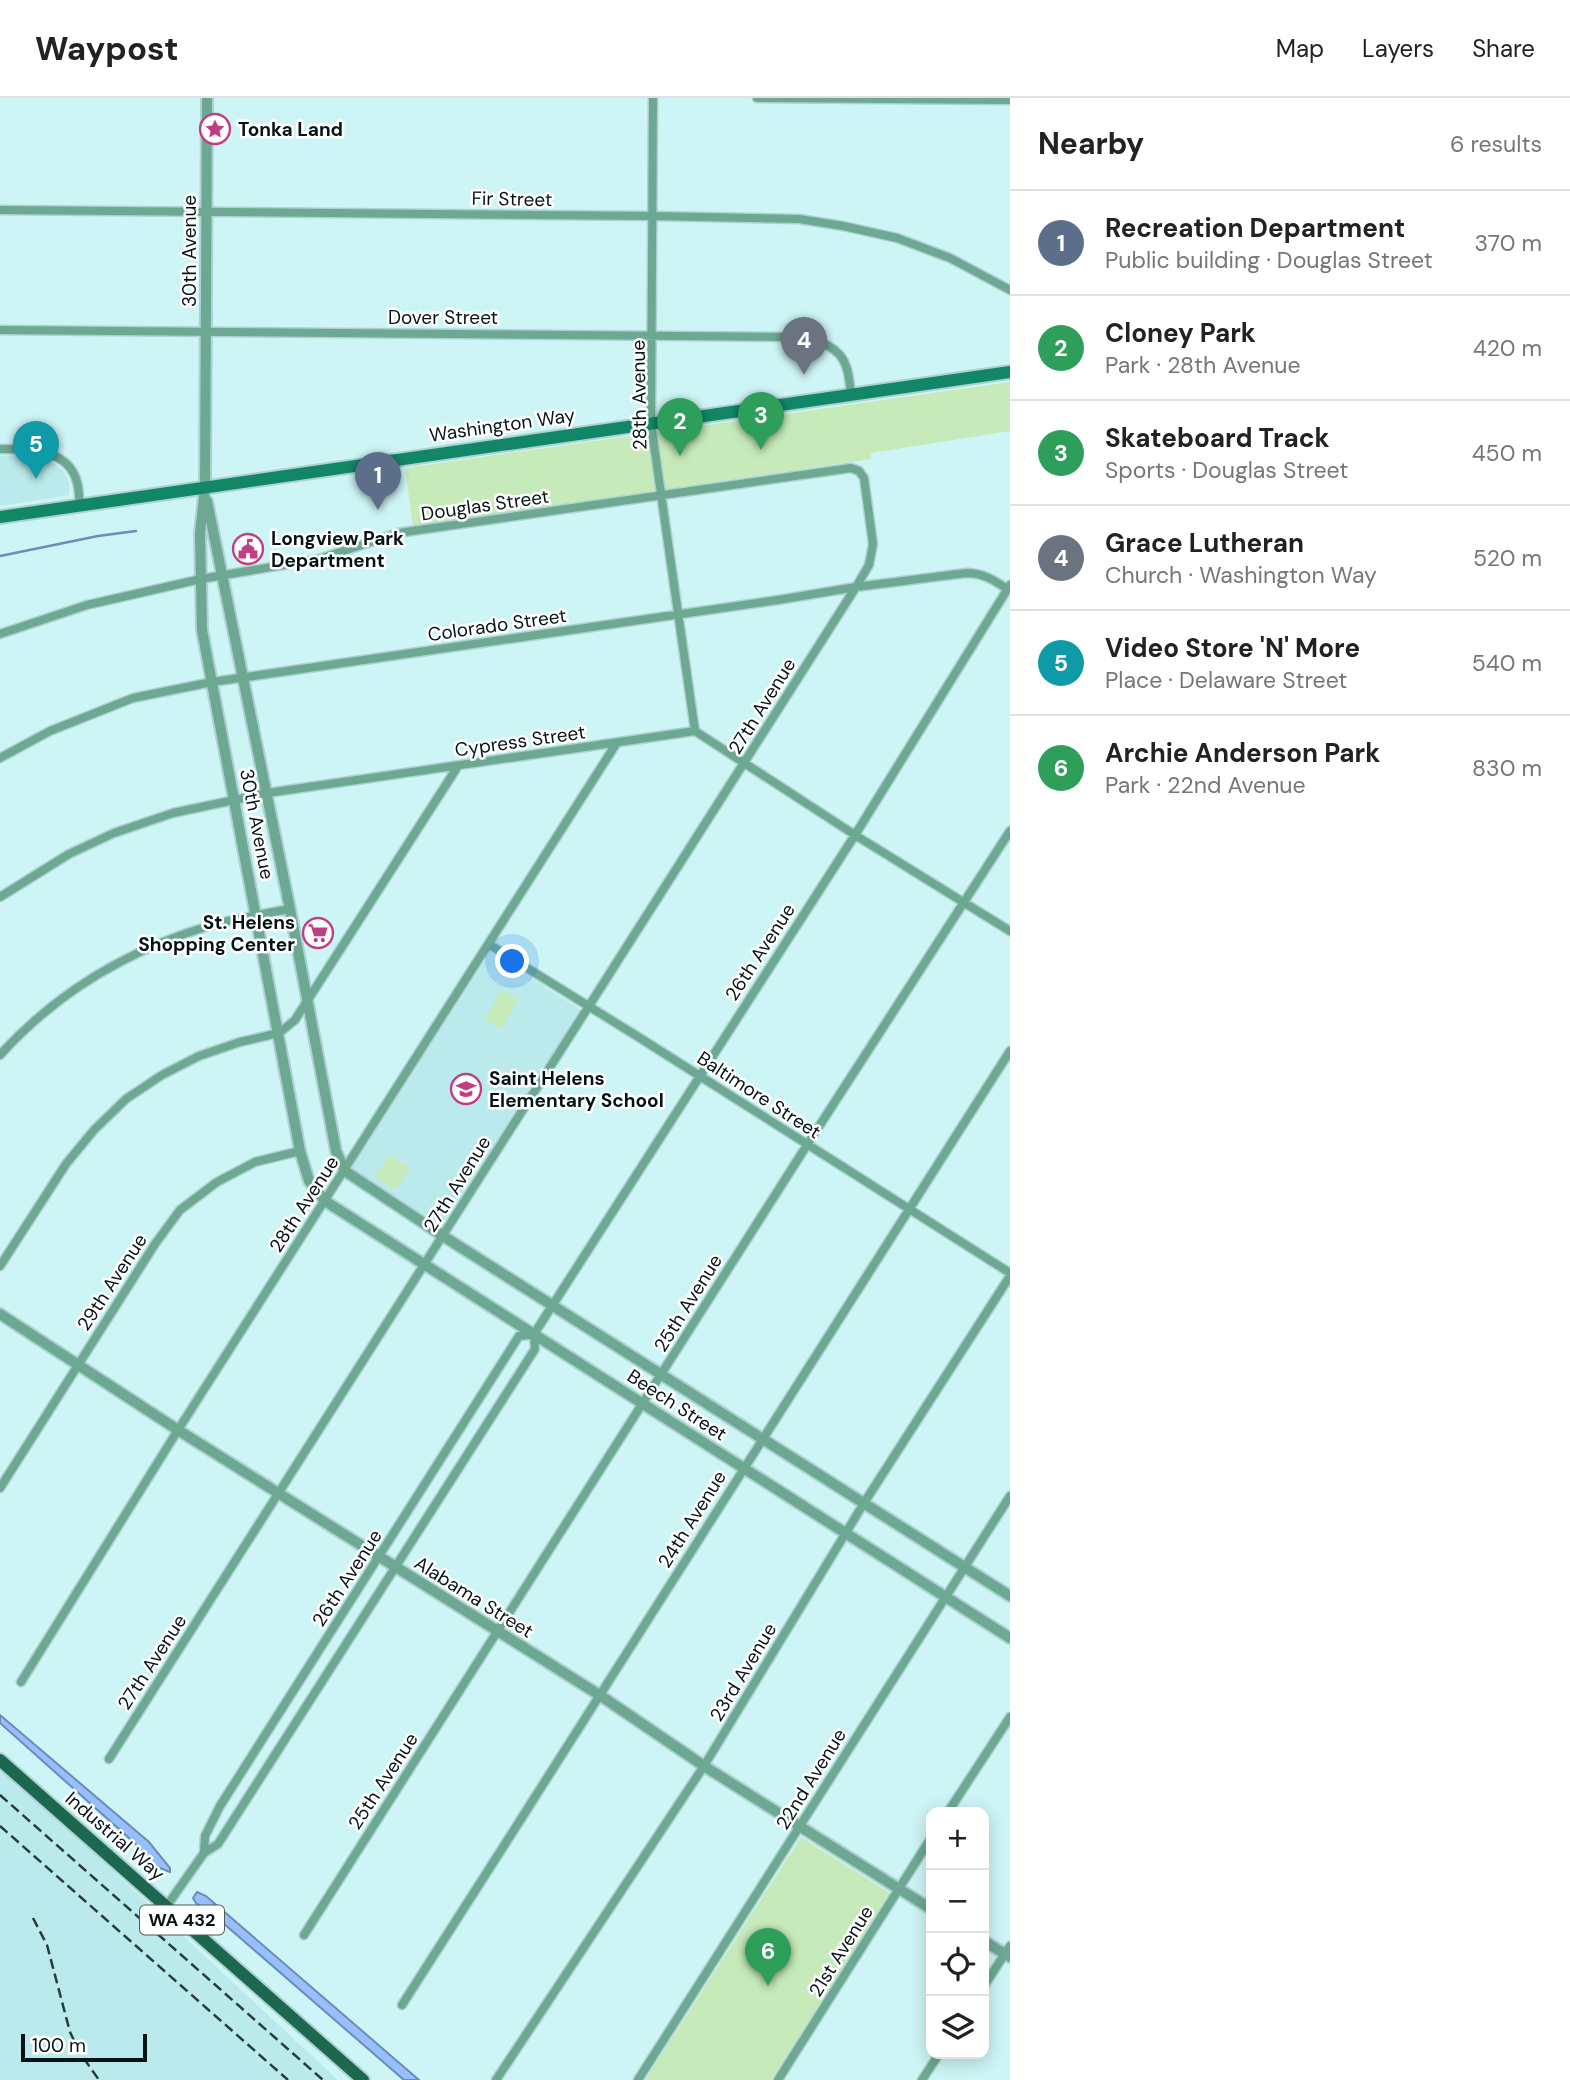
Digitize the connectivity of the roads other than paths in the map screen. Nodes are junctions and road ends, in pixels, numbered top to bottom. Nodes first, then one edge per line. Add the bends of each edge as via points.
1 (207, 98) edge
2 (653, 98) edge
3 (757, 98) edge
4 (1010, 100) edge
5 (0, 210) edge
6 (206, 211) junction
7 (652, 216) junction
8 (1010, 290) edge
9 (0, 330) edge
10 (206, 332) junction
11 (653, 335) junction
12 (1010, 372) edge
13 (851, 394) junction
14 (651, 424) junction
15 (0, 449) edge
16 (859, 471) joint
17 (205, 488) junction
18 (661, 496) junction
19 (80, 505) junction
20 (0, 517) edge
21 (222, 576) junction
22 (201, 579) junction
23 (856, 587) junction
24 (1009, 587) edge
25 (679, 614) junction
26 (0, 634) edge
27 (244, 677) junction
28 (212, 681) junction
29 (695, 731) junction
30 (616, 744) junction
31 (0, 758) edge
32 (745, 762) junction
33 (458, 766) junction
34 (267, 793) junction
35 (233, 799) junction
36 (1010, 831) edge
37 (855, 835) junction
38 (0, 897) edge
39 (965, 903) junction
40 (290, 909) junction
41 (257, 915) junction
42 (1010, 931) edge
43 (489, 945) junction
44 (308, 1000) junction
45 (589, 1006) junction
46 (279, 1033) junction
47 (1010, 1051) edge
48 (0, 1055) edge
49 (698, 1075) junction
50 (807, 1144) junction
51 (300, 1151) junction
52 (345, 1171) junction
53 (325, 1201) junction
54 (908, 1209) junction
55 (443, 1236) junction
56 (425, 1264) junction
57 (0, 1266) edge
58 (1010, 1275) edge
59 (552, 1305) junction
60 (0, 1314) edge
61 (534, 1334) junction
62 (78, 1365) junction
63 (661, 1374) junction
64 (643, 1403) junction
65 (178, 1430) junction
66 (761, 1438) junction
67 (742, 1469) junction
68 (0, 1488) edge
69 (279, 1494) junction
70 (1010, 1496) edge
71 (864, 1503) junction
72 (845, 1534) junction
73 (379, 1558) junction
74 (964, 1567) junction
75 (396, 1569) junction
76 (1010, 1596) edge
77 (944, 1597) junction
78 (497, 1632) junction
79 (1010, 1638) edge
80 (21, 1682) dead end
81 (601, 1696) junction
82 (1010, 1717) edge
83 (109, 1759) dead end
84 (0, 1760) edge
85 (704, 1766) junction
86 (951, 1807) edge
87 (801, 1825) junction
88 (926, 1846) edge
89 (204, 1853) junction
90 (898, 1888) junction
91 (926, 1906) edge
92 (166, 1907) junction
93 (304, 1935) dead end
94 (989, 1944) edge
95 (1008, 1953) edge
96 (989, 1979) edge
97 (402, 2005) dead end
98 (936, 2059) edge
99 (363, 2080) edge
100 (496, 2080) edge
101 (638, 2080) edge
102 (778, 2080) edge
103 (922, 2080) edge

1 - 6 street, 30th Avenue
2 - 7 street, 28th Avenue
3 - 4 street
5 - 6 street, Fir Street
6 - 7 street, Fir Street
6 - 10 street, 30th Avenue
7 - 8 street, Fir Street via 799,219 843,226 897,238 950,258
7 - 11 street, 28th Avenue
9 - 10 street, Dover Street
10 - 11 street, Dover Street
10 - 17 street, 30th Avenue
11 - 13 street, Dover Street via 819,341 841,357
11 - 14 street, 28th Avenue
12 - 13 main road, Washington Way
13 - 14 main road, Washington Way
14 - 17 main road, Washington Way
14 - 18 street, 28th Avenue
15 - 19 street via 34,449 60,459 77,481
16 - 18 street, Douglas Street via 850,468
16 - 23 street, 27th Avenue via 864,478 873,544 869,565
17 - 19 main road, Washington Way
17 - 21 street, 30th Avenue
17 - 22 street, 30th Avenue
18 - 21 street, Douglas Street via 398,533 319,559
18 - 25 street, 28th Avenue
19 - 20 main road, Washington Way
21 - 22 street, Douglas Street
21 - 27 street, 30th Avenue
22 - 26 street, Douglas Street via 87,605
22 - 28 street, 30th Avenue via 202,630
23 - 24 street, Colorado Street via 978,573
23 - 25 street, Colorado Street
23 - 32 street, 27th Avenue
24 - 37 street, 26th Avenue
25 - 27 street, Colorado Street
25 - 29 street, 28th Avenue
27 - 28 street, Colorado Street
27 - 34 street, 30th Avenue
28 - 31 street, Colorado Street via 132,698 50,731
28 - 35 street, 30th Avenue
29 - 30 street, Cypress Street
29 - 32 street
30 - 33 street, Cypress Street
30 - 43 street, 28th Avenue
32 - 37 street
32 - 45 street, 27th Avenue
33 - 34 street, Cypress Street
33 - 44 street
34 - 35 street, Cypress Street
34 - 40 street, 30th Avenue
35 - 38 street, Cypress Street via 114,833 69,854
35 - 41 street, 30th Avenue
36 - 39 street, 25th Avenue
37 - 39 street
37 - 49 street, 26th Avenue
39 - 42 street
39 - 50 street, 25th Avenue
40 - 41 street
40 - 44 street, 30th Avenue
41 - 46 street, 30th Avenue
41 - 48 street via 169,939 120,961 31,1023
43 - 45 street, Baltimore Street
43 - 52 street, 28th Avenue
44 - 46 street
44 - 52 street, 30th Avenue via 336,1151
45 - 49 street, Baltimore Street
45 - 55 street, 27th Avenue
46 - 51 street, 30th Avenue
46 - 57 street via 199,1056 126,1099 66,1164
47 - 54 street, 24th Avenue
49 - 50 street, Baltimore Street
49 - 59 street, 26th Avenue
50 - 54 street, Baltimore Street
50 - 63 street, 25th Avenue
51 - 53 street, 30th Avenue via 309,1181
51 - 62 street, 29th Avenue via 254,1162 217,1181 180,1210
52 - 53 street, 28th Avenue
52 - 55 street, Beech Street
53 - 56 street, Beech Street
53 - 65 street, 28th Avenue
54 - 58 street, Baltimore Street
54 - 66 street, 24th Avenue
55 - 56 street, 27th Avenue
55 - 59 street, Beech Street
56 - 61 street, Beech Street
56 - 69 street, 27th Avenue
58 - 71 street, 23rd Avenue
59 - 61 street, 26th Avenue
59 - 63 street, Beech Street
60 - 62 street, Alabama Street
61 - 64 street, Beech Street
61 - 73 street, 26th Avenue via 519,1336
61 - 75 street, 26th Avenue via 535,1349
62 - 65 street, Alabama Street
62 - 68 street, 29th Avenue
63 - 64 street, 25th Avenue
63 - 66 street, Beech Street
64 - 67 street, Beech Street
64 - 78 street, 25th Avenue
65 - 69 street, Alabama Street
65 - 80 street, 28th Avenue
66 - 67 street, 24th Avenue
66 - 71 street, Beech Street
67 - 72 street, Beech Street
67 - 81 street, 24th Avenue
69 - 73 street, Alabama Street
69 - 83 street, 27th Avenue
70 - 74 street, 22nd Avenue
71 - 72 street, 23rd Avenue
71 - 74 street, Beech Street
72 - 77 street, Beech Street
72 - 85 street, 23rd Avenue
73 - 75 street, Alabama Street
73 - 89 street, 26th Avenue via 220,1806 205,1836
74 - 76 street, Beech Street
74 - 77 street, 22nd Avenue
75 - 78 street, Alabama Street
75 - 89 street, 26th Avenue via 218,1844
77 - 79 street, Beech Street
77 - 87 street, 22nd Avenue
78 - 81 street, Alabama Street
78 - 93 street, 25th Avenue
81 - 85 street, Alabama Street
81 - 97 street, 24th Avenue
82 - 86 street
84 - 92 main road, Industrial Way / WA 432
85 - 87 street, Alabama Street
85 - 100 street, 23rd Avenue
87 - 90 street, Alabama Street
87 - 101 street, 22nd Avenue
88 - 90 street, 21st Avenue
89 - 92 street, 26th Avenue
90 - 91 street, Alabama Street
90 - 102 street, 21st Avenue
92 - 99 main road, Industrial Way / WA 432
94 - 95 street
95 - 96 street
98 - 103 street

